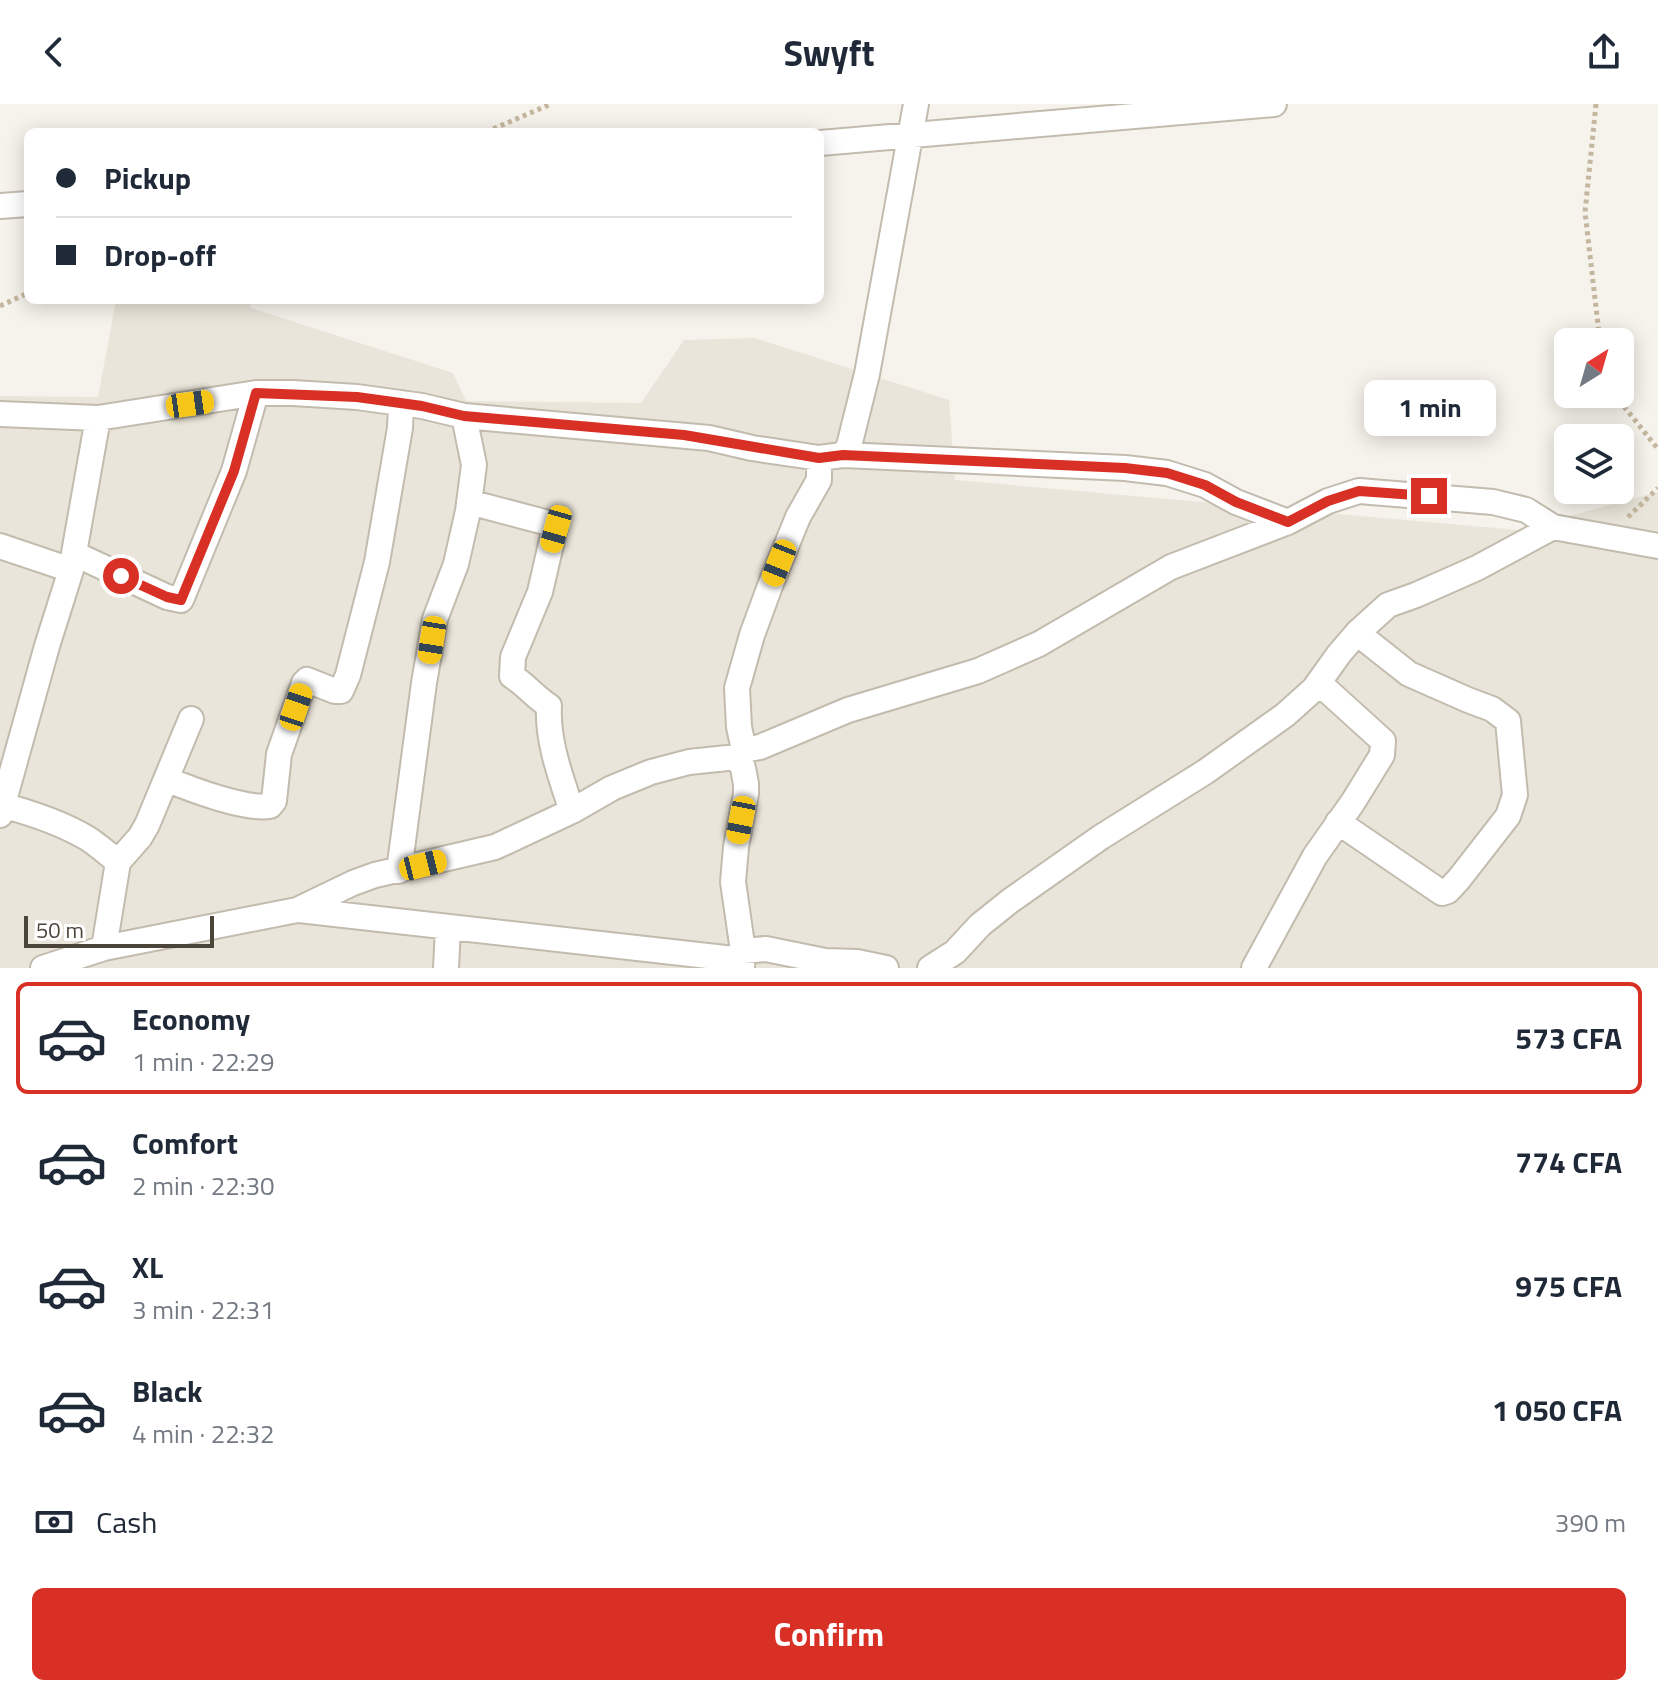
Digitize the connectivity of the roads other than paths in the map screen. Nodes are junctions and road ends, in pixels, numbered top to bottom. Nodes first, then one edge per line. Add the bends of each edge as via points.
1 (916, 104) edge
2 (1274, 104) edge
3 (910, 136) junction
4 (824, 143) edge
5 (24, 204) edge
6 (0, 206) edge
7 (256, 393) junction
8 (401, 403) junction
9 (0, 414) edge
10 (464, 416) junction
11 (98, 418) junction
12 (831, 456) junction
13 (469, 502) junction
14 (1288, 522) junction
15 (1553, 527) junction
16 (0, 546) edge
17 (1658, 546) edge
18 (73, 562) junction
19 (1357, 633) junction
20 (1319, 683) junction
21 (191, 719) dead end
22 (10, 743) edge
23 (741, 753) junction
24 (166, 779) junction
25 (1, 810) edge
26 (572, 811) junction
27 (1338, 822) junction
28 (118, 862) junction
29 (399, 871) junction
30 (297, 910) junction
31 (448, 927) junction
32 (104, 948) junction
33 (742, 960) edge
34 (43, 968) edge
35 (446, 968) edge
36 (886, 968) edge
37 (930, 968) edge
38 (1254, 968) edge

1 - 3 street
2 - 3 street
3 - 4 street
3 - 12 street via 867,374 849,446
5 - 6 street
7 - 8 street
7 - 11 street
7 - 18 street via 234,471 181,600
8 - 10 street
8 - 24 street via 377,562 348,675 341,691 304,683 279,754 274,801 263,807 239,803
9 - 11 street
10 - 12 street via 697,437
10 - 13 street via 474,465
11 - 18 street
12 - 14 street via 1167,473
12 - 23 street via 798,517 752,635 737,688
13 - 26 street via 555,527 540,592 513,657 512,676 549,706 548,722
13 - 29 street via 456,564 435,619
14 - 15 street via 1359,491 1493,502 1526,510
14 - 23 street via 1171,567 1039,644 978,671 848,710
15 - 17 street
15 - 19 street via 1477,568 1388,605
16 - 18 street
18 - 22 street
19 - 20 street
19 - 27 street via 1409,674 1508,721 1515,795 1508,816 1442,893
20 - 27 street via 1383,741 1382,755
20 - 37 street via 1285,715 1216,764 1010,901
21 - 24 street
22 - 25 street
23 - 26 street via 651,772
23 - 33 street via 746,794 733,882
24 - 28 street via 140,837
25 - 28 street via 41,816 64,826
26 - 29 street via 495,847
27 - 38 street
28 - 32 street
29 - 30 street via 353,883
30 - 31 street
30 - 32 street
31 - 33 street
31 - 35 street
32 - 34 street
33 - 36 street via 766,949

